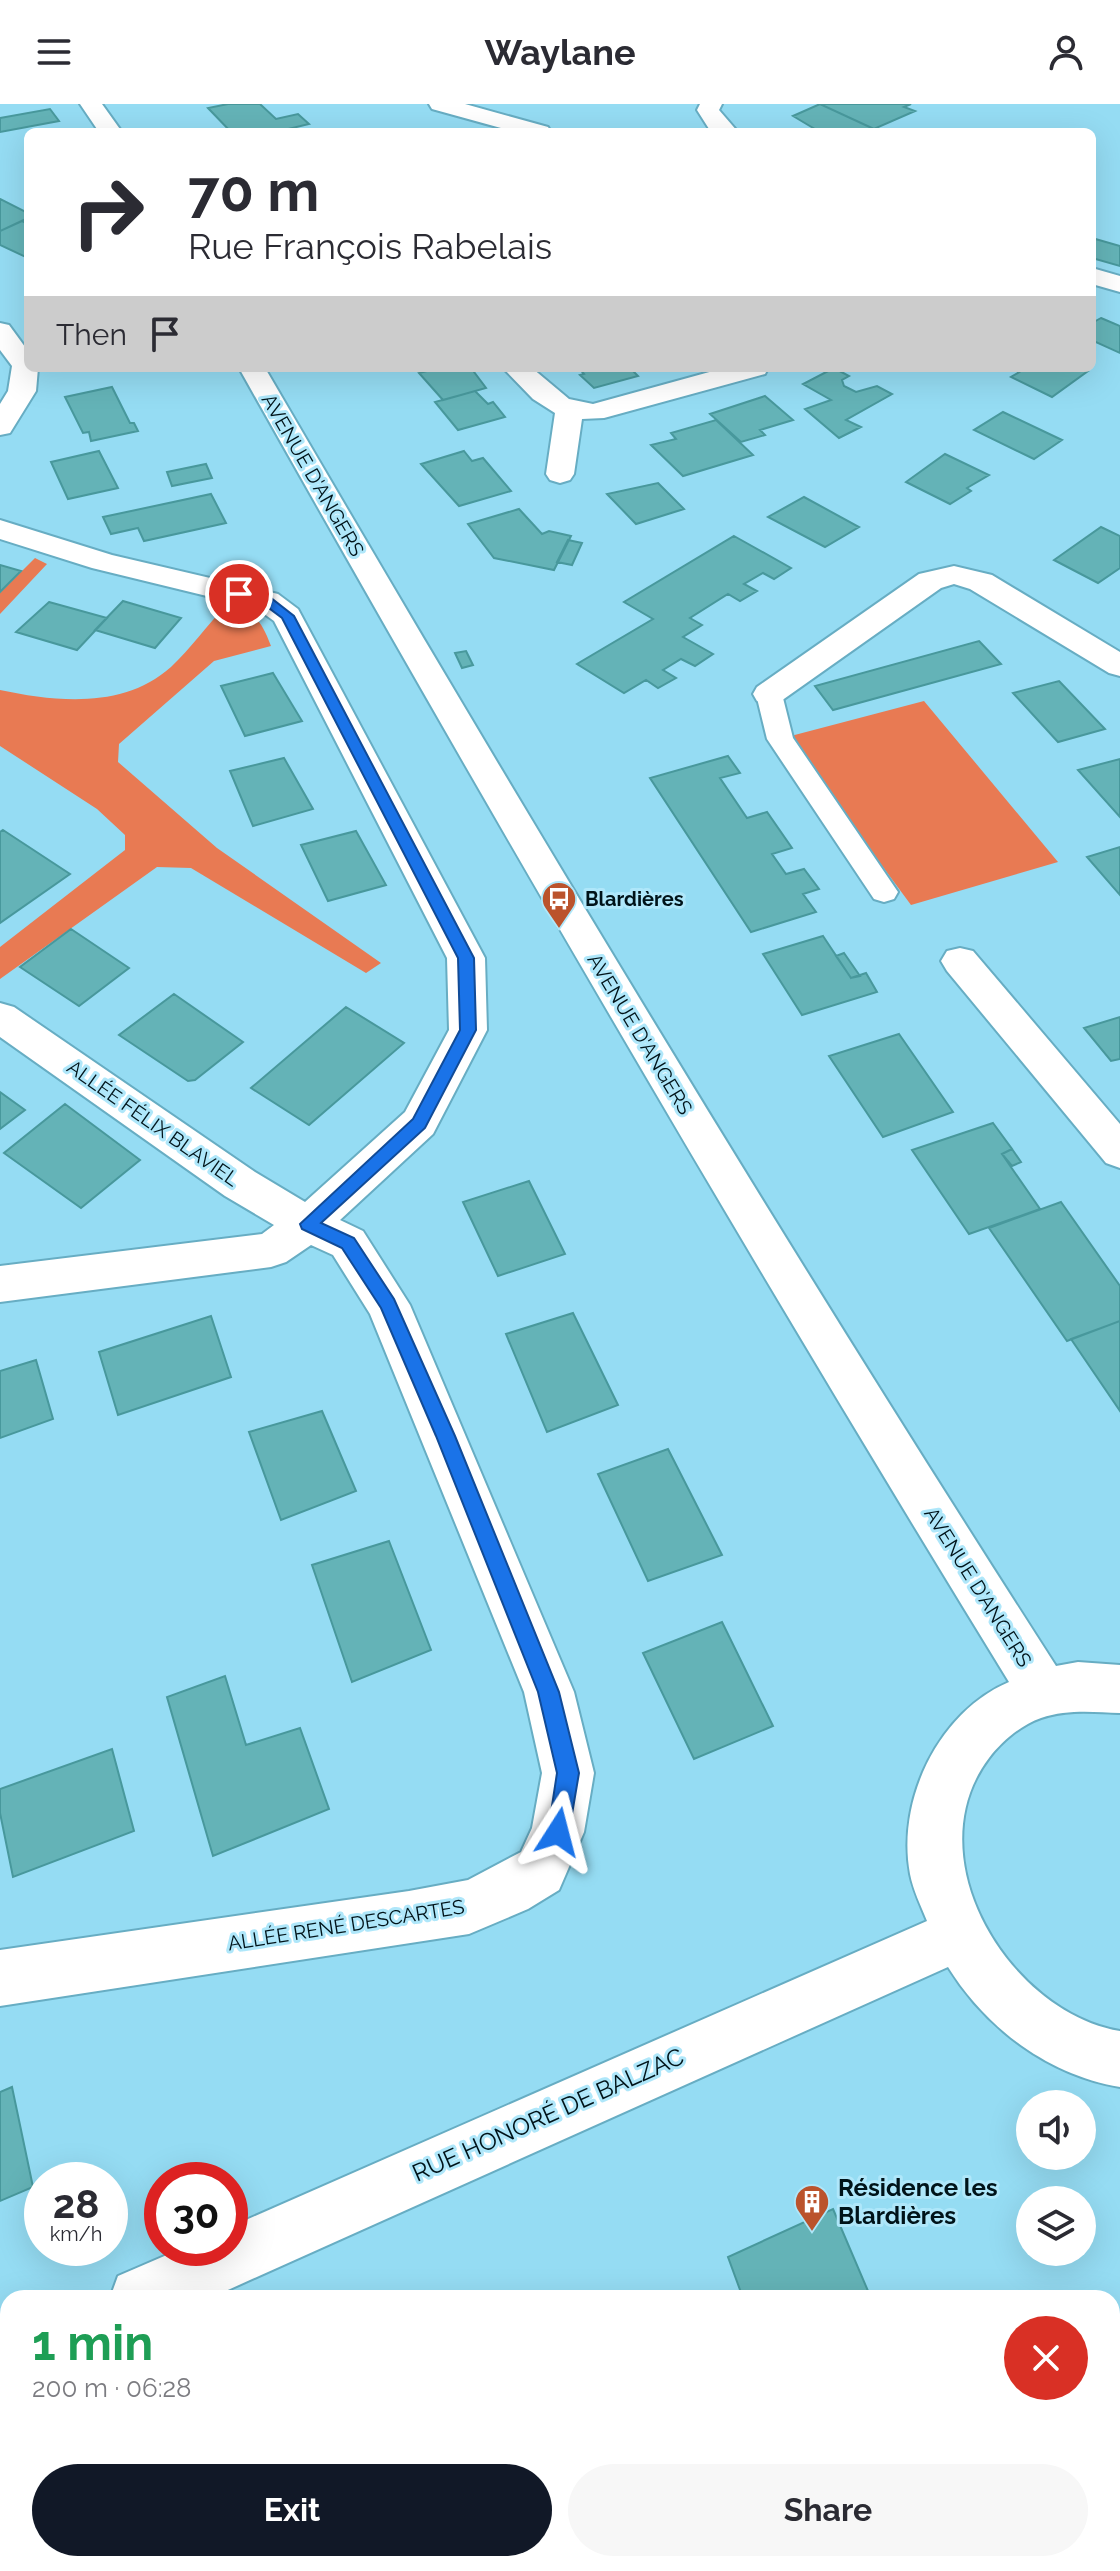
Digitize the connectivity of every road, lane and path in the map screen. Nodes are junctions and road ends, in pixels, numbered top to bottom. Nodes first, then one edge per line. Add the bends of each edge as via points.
1 (91, 104) edge
2 (440, 104) edge
3 (711, 104) edge
4 (108, 128) edge
5 (526, 128) edge
6 (723, 128) edge
7 (1096, 277) edge
8 (1120, 284) edge
9 (0, 331) edge
10 (24, 365) edge
11 (24, 372) edge
12 (254, 372) edge
13 (520, 372) edge
14 (740, 372) edge
15 (569, 411) junction
16 (0, 427) edge
17 (560, 474) dead end
18 (0, 529) edge
19 (1120, 666) edge
20 (769, 694) joint
21 (884, 892) dead end
22 (960, 961) dead end
23 (0, 1017) edge
24 (1120, 1152) edge
25 (308, 1224) junction
26 (0, 1284) edge
27 (1120, 1689) edge
28 (1043, 1691) junction
29 (958, 1935) junction
30 (0, 1978) edge
31 (1120, 2059) edge
32 (158, 2290) edge

1 - 4 street
2 - 5 street
3 - 6 street via 710,115
7 - 8 street
9 - 10 street
11 - 16 street via 22,391
12 - 28 street, AVENUE D'ANGERS via 588,949
13 - 15 street
14 - 15 street via 594,412
15 - 17 street
18 - 25 street via 103,562 267,601 287,616 466,958 468,1030 419,1123
19 - 20 street via 981,582 954,575 930,581
20 - 21 lane via 780,739
22 - 24 street
23 - 25 street, ALLÉE FÉLIX BLAVIEL via 240,1184
25 - 26 street via 271,1250
25 - 30 street, ALLÉE RENÉ DESCARTES via 348,1243 388,1305 463,1478 549,1692 568,1773 558,1832 540,1871 469,1907
27 - 28 street via 1092,1685
28 - 29 street via 993,1715 957,1755 937,1809 936,1871
29 - 31 street via 995,1988 1045,2031
29 - 32 street, RUE HONORÉ DE BALZAC

